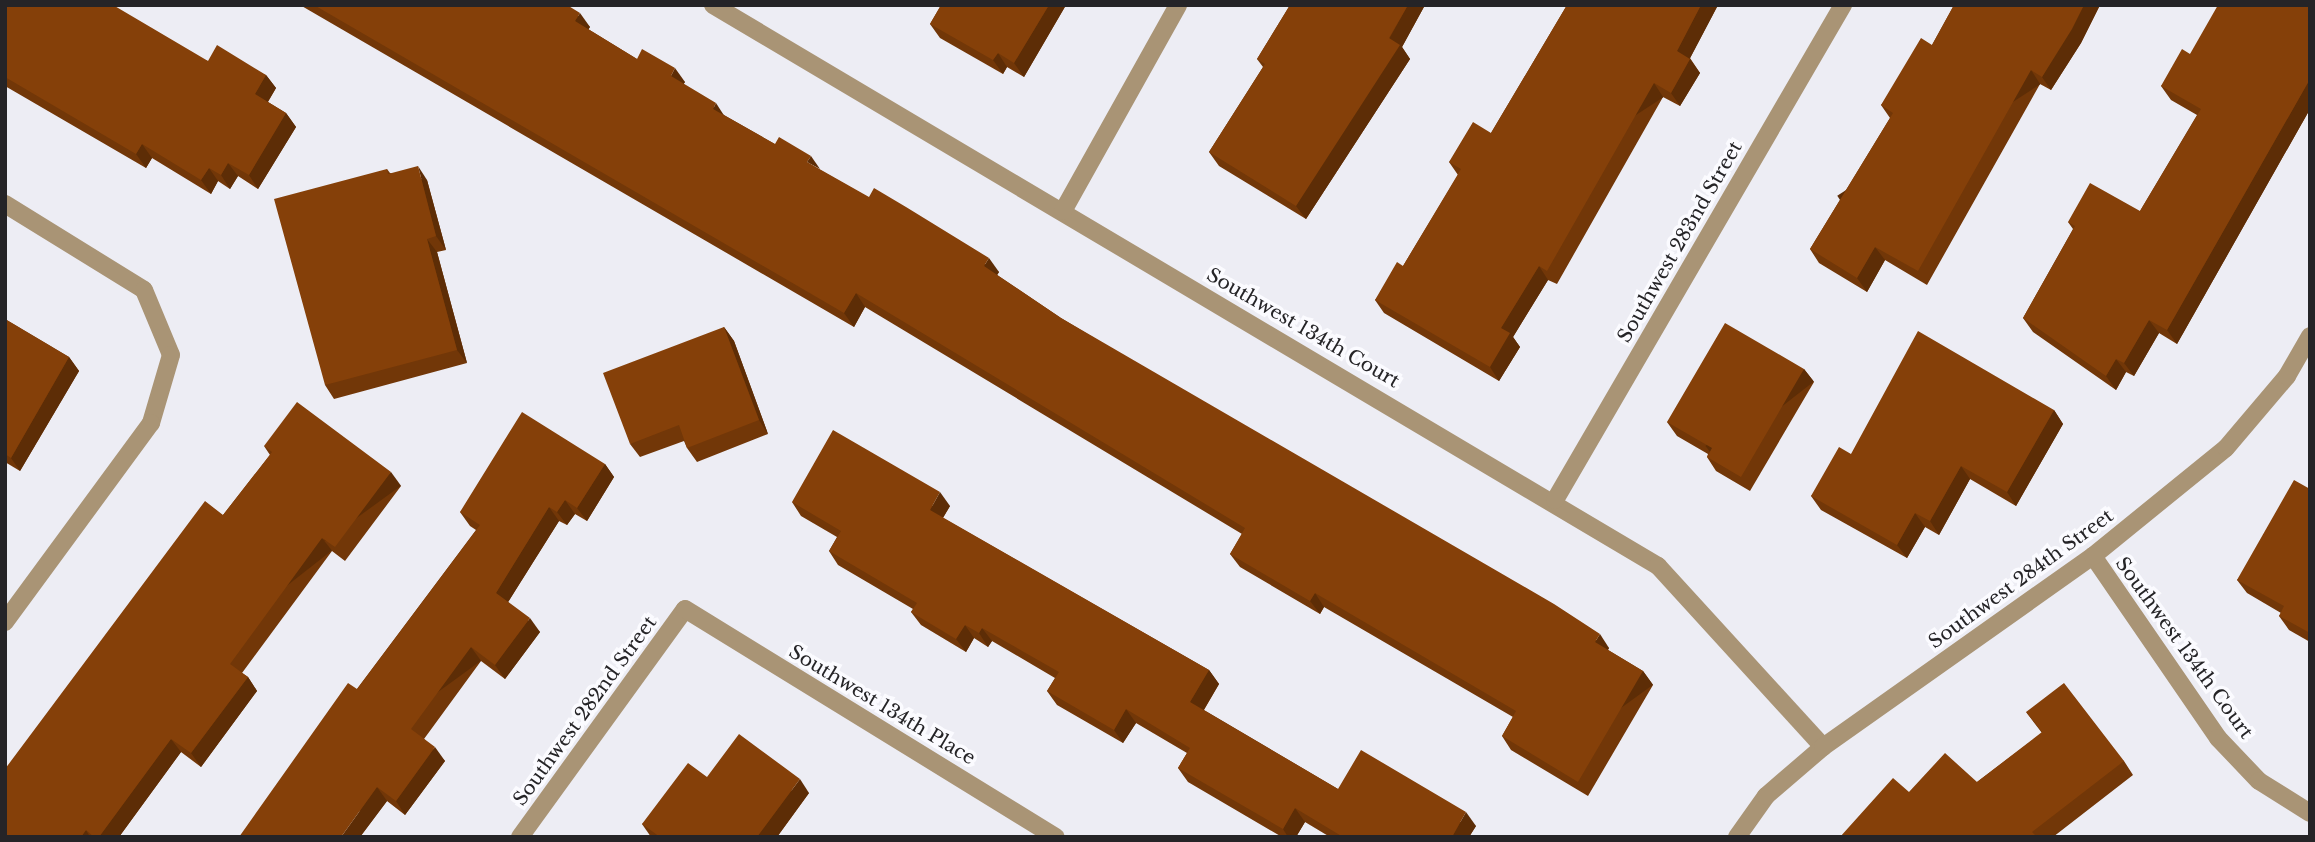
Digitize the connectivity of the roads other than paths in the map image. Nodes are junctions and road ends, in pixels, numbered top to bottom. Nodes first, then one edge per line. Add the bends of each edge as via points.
1 (713, 5) edge
2 (1178, 5) edge
3 (1843, 5) edge
4 (5, 204) edge
5 (1063, 211) junction
6 (2310, 336) edge
7 (1555, 500) junction
8 (2093, 556) junction
9 (685, 609) joint
10 (5, 622) edge
11 (1823, 747) junction
12 (2310, 813) edge
13 (520, 837) edge
14 (1056, 837) edge
15 (1737, 837) edge

1 - 5 street, Southwest 134th Court
2 - 5 street
3 - 7 street, Southwest 283nd Street
4 - 10 street via 144,290 168,335 170,374 151,423
5 - 7 street, Southwest 134th Court
6 - 8 street, Southwest 284th Street via 2287,376 2226,448
7 - 11 street, Southwest 134th Court via 1658,566
8 - 11 street, Southwest 284th Street
8 - 12 street, Southwest 134th Court via 2218,738 2259,781
9 - 13 street, Southwest 282nd Street
9 - 14 street, Southwest 134th Place
11 - 15 street, Southwest 284th Street via 1766,796

